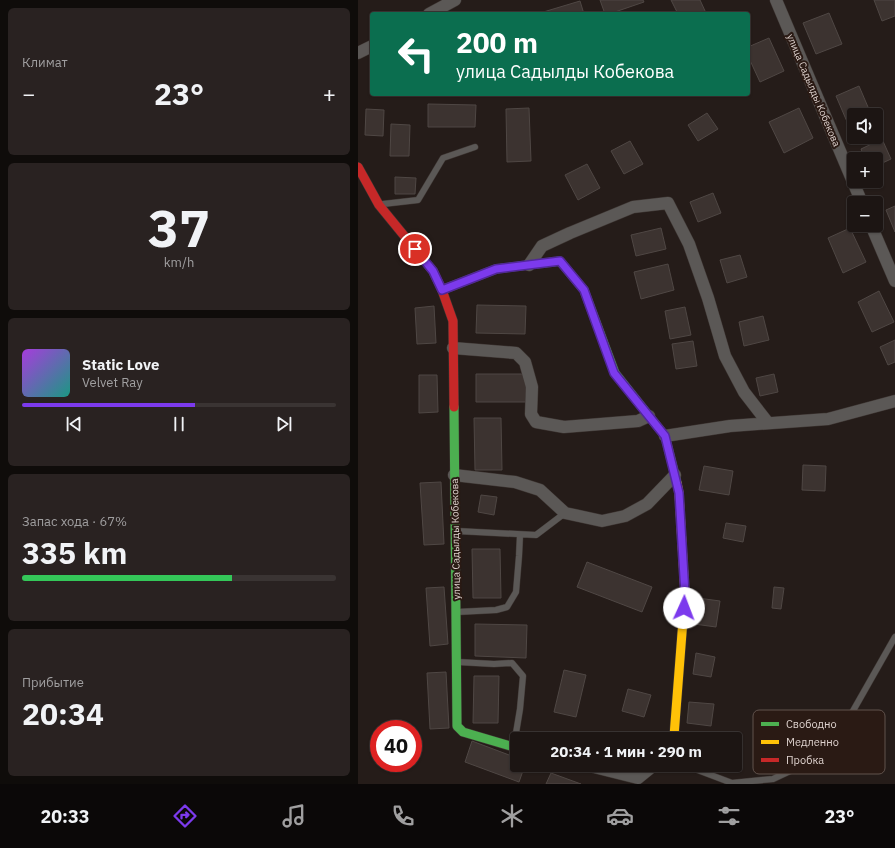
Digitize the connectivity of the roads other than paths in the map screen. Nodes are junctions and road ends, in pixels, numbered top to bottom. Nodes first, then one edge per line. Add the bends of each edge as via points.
1 (455, 0) edge
2 (776, 0) edge
3 (434, 12) edge
4 (370, 47) edge
5 (358, 53) edge
6 (475, 147) dead end
7 (358, 168) edge
8 (859, 196) edge
9 (379, 205) junction
10 (874, 232) edge
11 (529, 265) junction
12 (895, 281) edge
13 (442, 290) junction
14 (453, 348) junction
15 (895, 401) edge
16 (649, 416) junction
17 (768, 423) junction
18 (665, 436) junction
19 (454, 475) junction
20 (675, 475) junction
21 (565, 513) junction
22 (455, 531) junction
23 (520, 535) junction
24 (456, 612) junction
25 (895, 637) edge
26 (456, 662) junction
27 (853, 710) edge
28 (517, 732) edge
29 (674, 732) edge
30 (510, 746) edge
31 (614, 772) edge
32 (645, 772) edge
33 (703, 772) edge
34 (784, 774) edge

1 - 3 street
2 - 8 street, улица Садылды Кобекова
4 - 5 street
6 - 9 lane via 443,158 418,200
7 - 9 street, улица Садылды Кобекова
9 - 13 street, улица Садылды Кобекова via 433,271
10 - 12 street
11 - 13 street via 496,269
11 - 16 street via 560,261 584,290 614,373
11 - 17 street via 542,246 570,233 633,207 668,204 689,244 725,356 744,392
13 - 14 street, улица Садылды Кобекова via 453,321
14 - 16 street via 516,353 525,362 532,387 531,414 536,422 564,427 638,421
14 - 19 street, улица Садылды Кобекова
15 - 17 street via 828,419
16 - 18 street
17 - 18 street
18 - 20 street
19 - 21 street via 515,482 540,490
19 - 22 street, улица Садылды Кобекова
20 - 21 street via 647,504 625,516 602,520
20 - 29 street via 679,493 685,594
21 - 23 lane via 536,535
22 - 23 lane
22 - 24 street, улица Садылды Кобекова
23 - 24 lane via 516,592 507,606 496,610
24 - 26 street, улица Садылды Кобекова
25 - 27 lane
26 - 28 lane via 512,663 523,676
26 - 30 street, улица Садылды Кобекова via 457,726 463,732
31 - 32 street via 638,778
33 - 34 lane via 732,783 773,779

